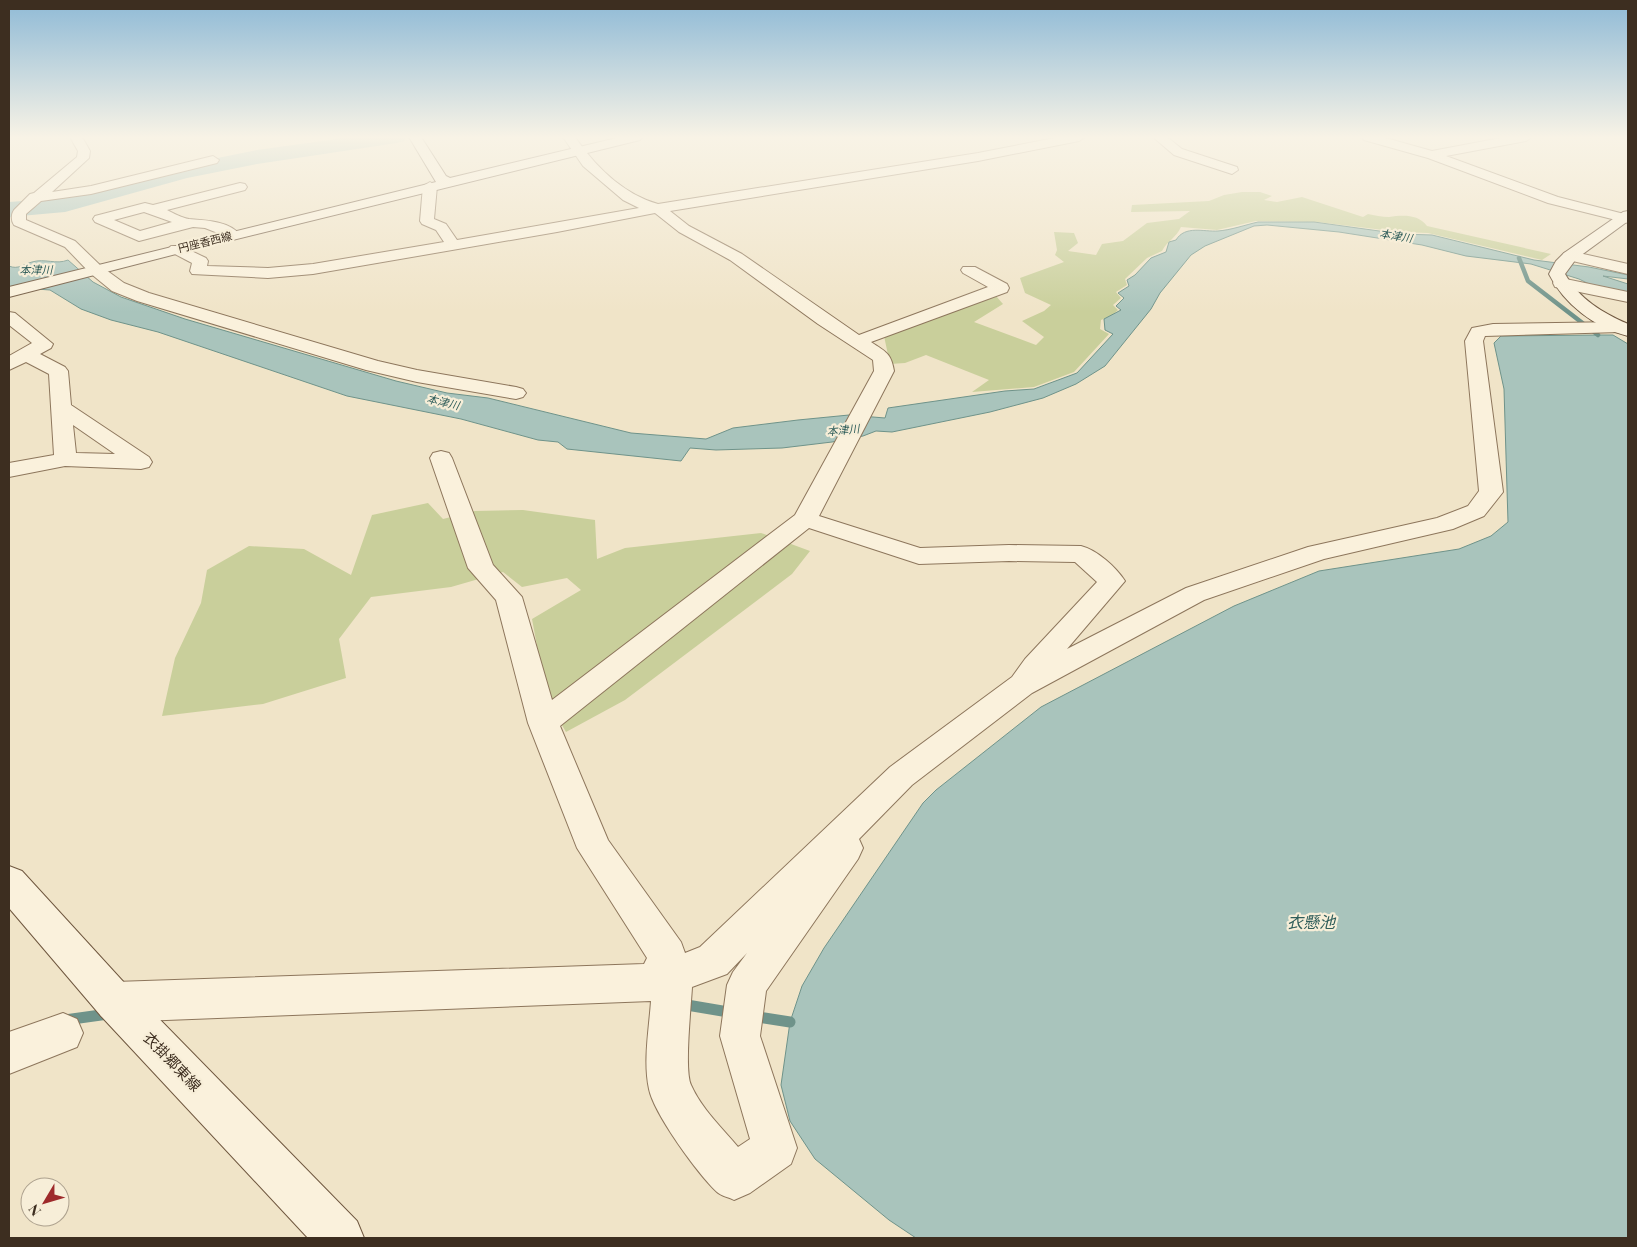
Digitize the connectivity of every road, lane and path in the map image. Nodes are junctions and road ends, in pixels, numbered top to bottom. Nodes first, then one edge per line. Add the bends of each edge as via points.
1 (41, 195) edge
2 (60, 195) edge
3 (208, 195) edge
4 (393, 195) edge
5 (429, 195) edge
6 (626, 195) edge
7 (743, 195) edge
8 (1539, 195) edge
9 (15, 198) dead end
10 (38, 198) junction
11 (658, 209) junction
12 (151, 210) junction
13 (1627, 217) edge
14 (187, 223) junction
15 (233, 235) junction
16 (453, 245) junction
17 (176, 249) junction
18 (1570, 257) junction
19 (1628, 269) edge
20 (96, 270) junction
21 (969, 270) dead end
22 (1560, 282) junction
23 (9, 292) edge
24 (1628, 297) edge
25 (9, 317) edge
26 (1624, 329) edge
27 (858, 341) junction
28 (18, 360) edge
29 (516, 393) dead end
30 (61, 407) junction
31 (441, 458) dead end
32 (65, 459) junction
33 (9, 470) edge
34 (805, 519) junction
35 (1022, 685) junction
36 (543, 723) junction
37 (891, 785) junction
38 (9, 882) edge
39 (665, 978) junction
40 (115, 1002) junction
41 (62, 1034) dead end
42 (9, 1053) edge
43 (340, 1238) edge

1 - 10 street
2 - 10 street
3 - 12 street
4 - 15 street, 円座香西線
5 - 16 street via 427,222 441,228
6 - 11 street
7 - 11 street
8 - 13 street
9 - 10 street
10 - 20 street via 19,213 19,222 70,244
11 - 16 street
11 - 27 street via 684,230 736,256
12 - 14 street
12 - 14 street via 144,207 100,219 139,236
13 - 18 street
14 - 15 street via 197,222
15 - 17 street, 円座香西線
16 - 17 street via 313,269 268,272 198,271 200,261
17 - 20 street, 円座香西線
18 - 19 street
18 - 22 street via 1557,274
20 - 23 street, 円座香西線
20 - 29 street via 118,287 143,297 372,366
21 - 27 street via 1001,288
22 - 24 street
22 - 26 street via 1580,304
25 - 28 street via 44,344
26 - 35 street via 1493,328 1478,332 1474,341 1491,492 1476,511 1444,524 1317,553 1195,594
27 - 34 street via 882,358 884,371
28 - 30 street via 58,371
30 - 32 street
30 - 32 street via 141,462
31 - 36 street via 481,568 509,597
32 - 33 street
34 - 35 street via 919,556 1009,552 1081,554 1112,581 1035,666
34 - 36 street
35 - 37 street
36 - 39 street via 594,848 667,955
37 - 39 street via 713,961
37 - 39 street via 747,986 740,1036 775,1148 734,1177 694,1129 670,1091
38 - 40 street, 衣掛郷東線
39 - 40 street
40 - 43 street, 衣掛郷東線
41 - 42 street

